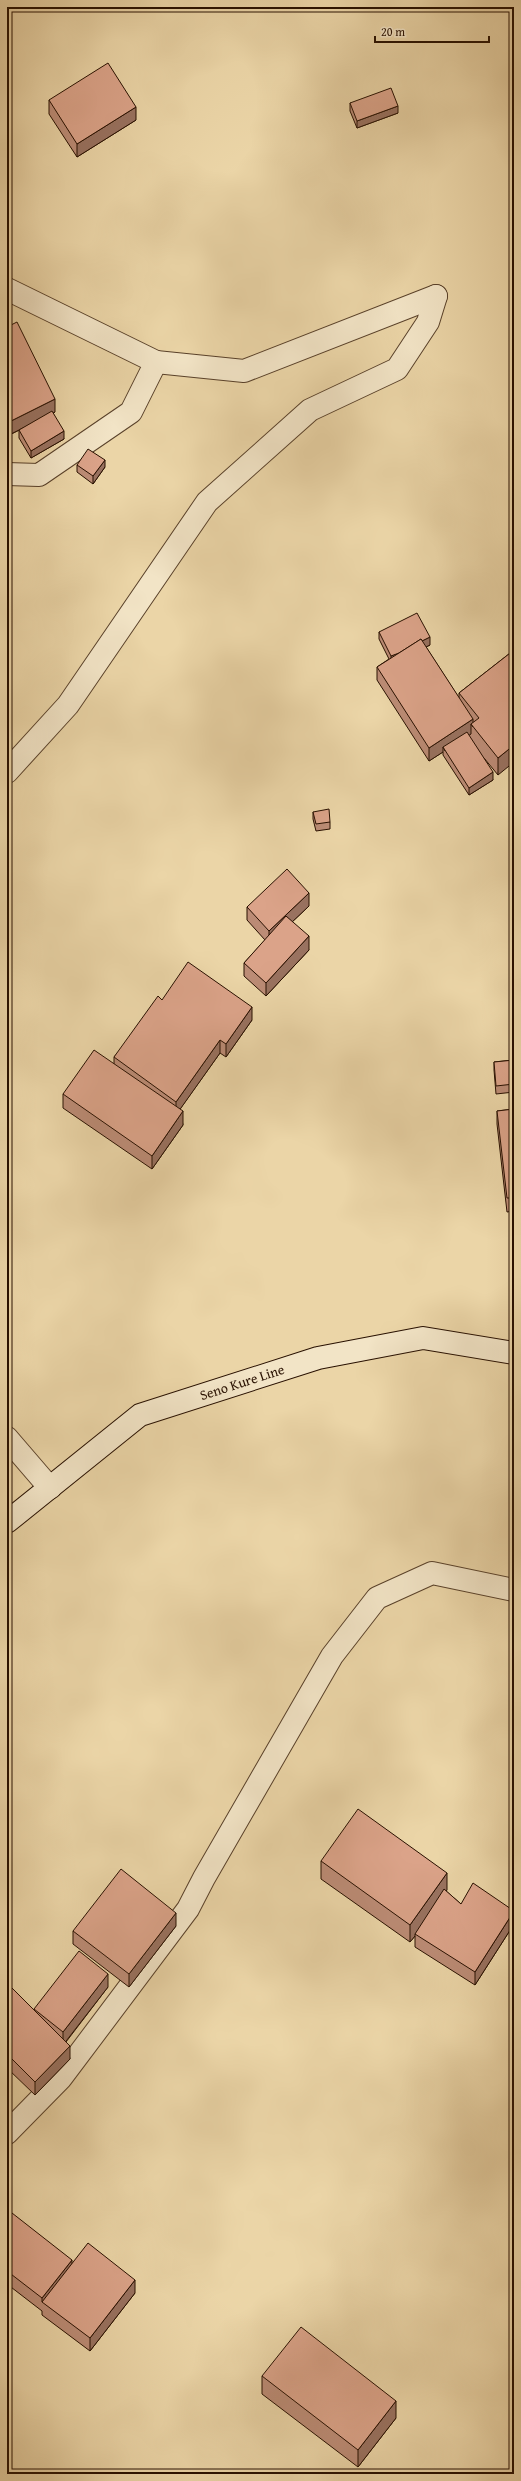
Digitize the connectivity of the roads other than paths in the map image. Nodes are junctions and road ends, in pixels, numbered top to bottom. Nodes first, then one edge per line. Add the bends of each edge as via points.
1 (7, 289) edge
2 (156, 362) junction
3 (7, 474) edge
4 (7, 772) edge
5 (514, 1353) edge
6 (7, 1438) edge
7 (50, 1488) junction
8 (7, 1522) edge
9 (514, 1590) edge
10 (7, 2133) edge

1 - 2 street
2 - 3 street via 131,412 39,475
2 - 4 street via 244,371 436,296 428,322 397,369 310,410 207,502 68,704
5 - 7 street, Seno Kure Line via 423,1338 318,1358 140,1415
6 - 7 street
7 - 8 street, Seno Kure Line
9 - 10 street via 432,1572 377,1598 332,1656 188,1909 61,2078

